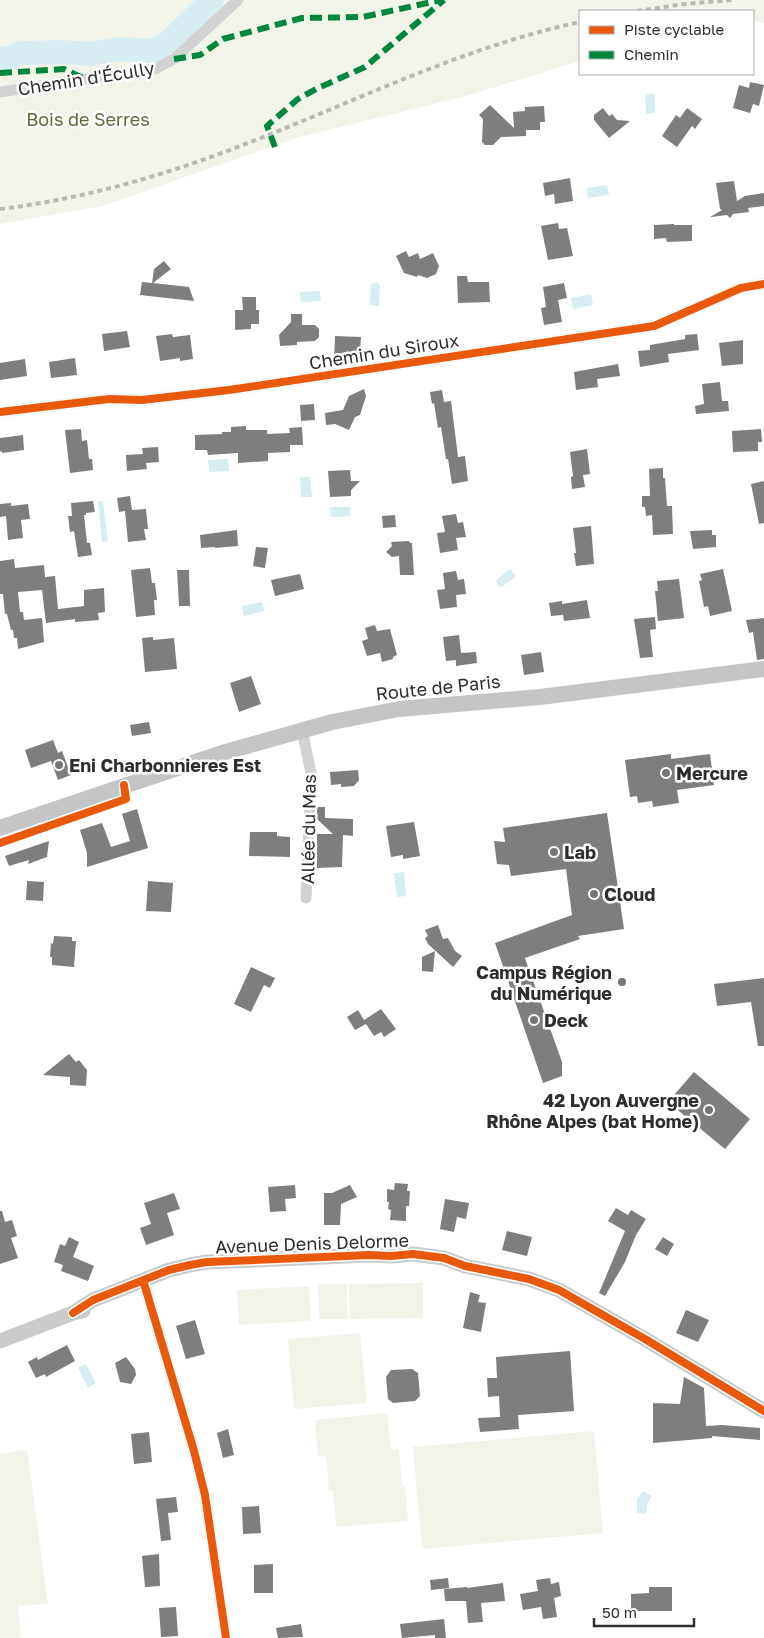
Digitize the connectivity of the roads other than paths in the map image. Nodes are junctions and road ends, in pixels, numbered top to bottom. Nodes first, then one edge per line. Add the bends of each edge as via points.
1 (238, 0) edge
2 (0, 92) edge
3 (764, 284) edge
4 (0, 412) edge
5 (764, 670) edge
6 (302, 730) junction
7 (0, 828) edge
8 (306, 898) dead end
9 (144, 1285) junction
10 (0, 1341) edge
11 (764, 1411) edge
12 (226, 1638) edge

1 - 2 street, Chemin d'Écully via 174,59 155,69
3 - 4 street, Chemin du Siroux via 741,288 654,326 234,389 142,400 109,398
5 - 6 main road, Route de Paris via 399,710
6 - 7 main road, Route de Paris via 222,752
6 - 8 street, Allée du Mas via 311,773
9 - 10 street, Avenue Denis Delorme via 93,1300 73,1312
9 - 11 street, Avenue Denis Delorme via 168,1270 207,1262 369,1255 392,1256 431,1266 465,1266 529,1279 559,1290
9 - 12 street via 205,1495

